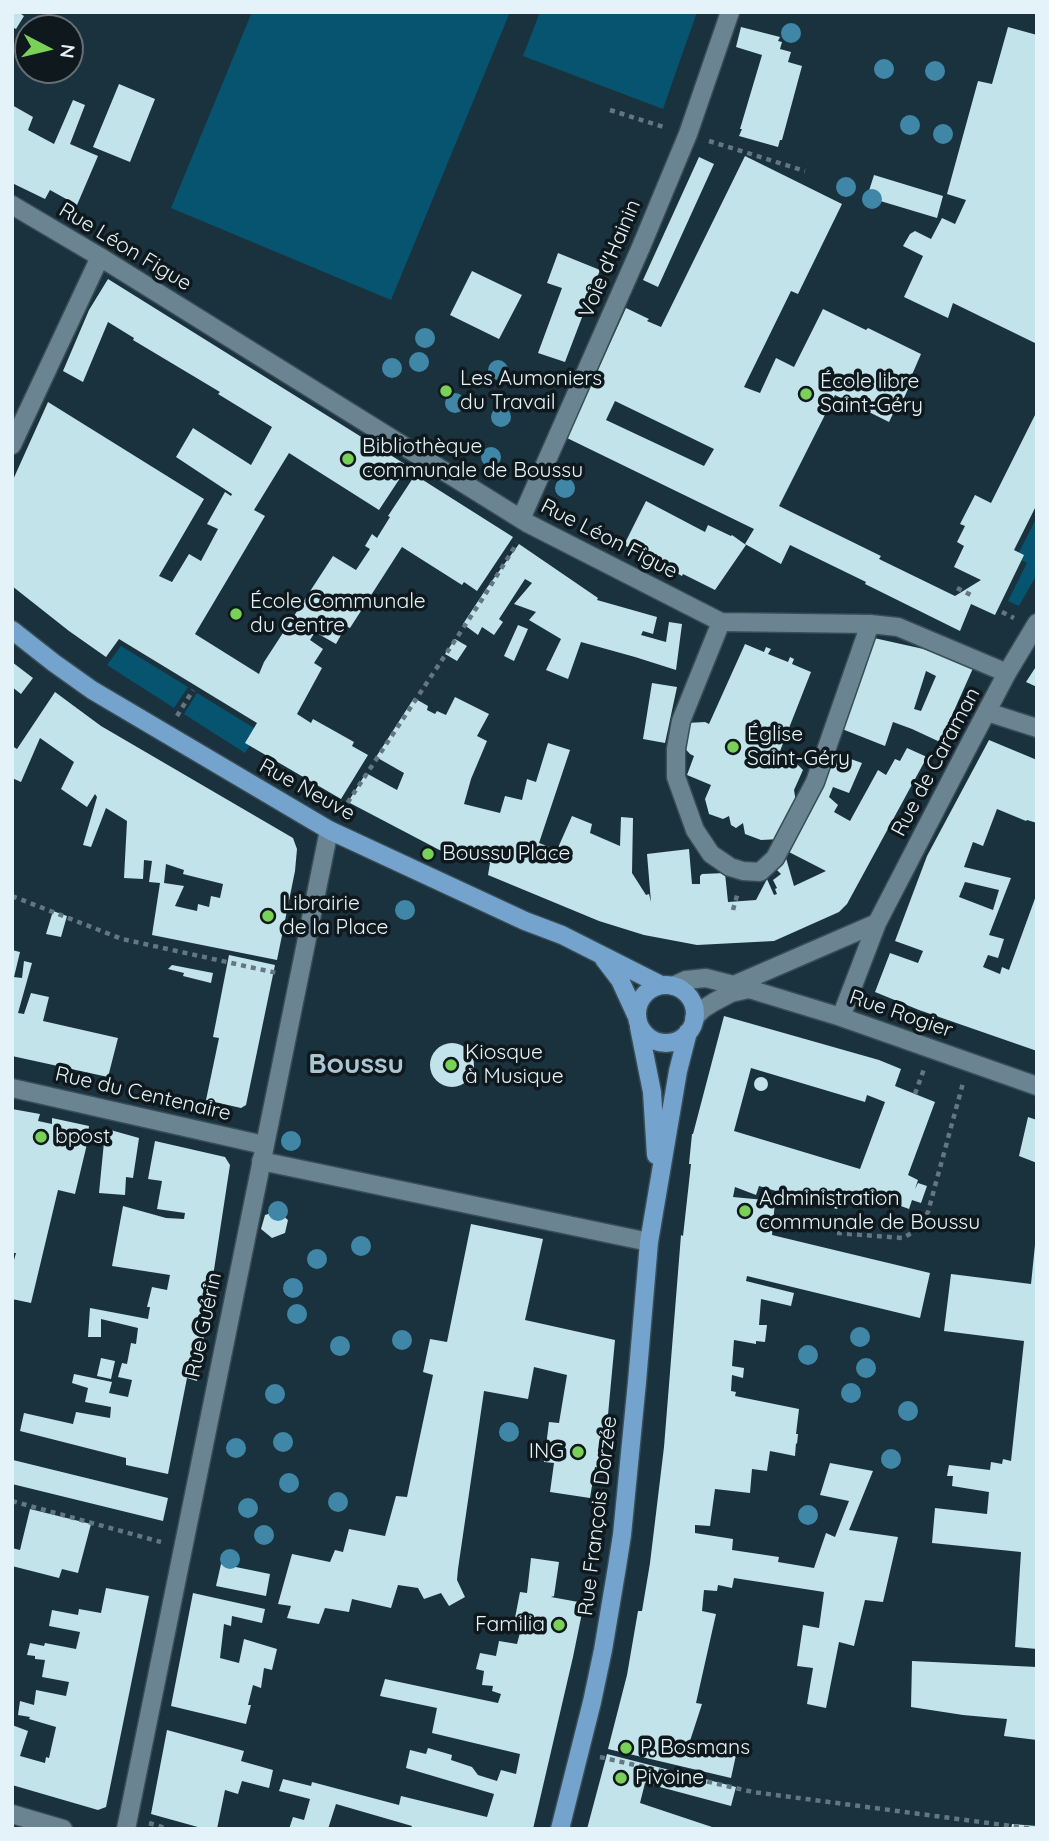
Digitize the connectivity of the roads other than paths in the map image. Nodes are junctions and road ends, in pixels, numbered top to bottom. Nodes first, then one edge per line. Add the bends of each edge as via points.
1 (730, 12) edge
2 (12, 205) edge
3 (100, 257) junction
4 (12, 445) edge
5 (525, 522) junction
6 (722, 622) junction
7 (1037, 623) edge
8 (870, 624) junction
9 (12, 630) edge
10 (1007, 673) junction
11 (987, 712) junction
12 (1037, 728) edge
13 (328, 831) junction
14 (877, 923) junction
15 (599, 954) junction
16 (667, 985) junction
17 (742, 987) junction
18 (841, 1017) junction
19 (638, 1022) junction
20 (691, 1025) junction
21 (1037, 1086) edge
22 (12, 1088) edge
23 (262, 1153) junction
24 (654, 1205) junction
25 (649, 1242) junction
26 (12, 1814) edge
27 (63, 1829) edge
28 (126, 1829) edge
29 (559, 1829) edge

1 - 5 street, Voie d'Hainin via 688,134
2 - 3 street, Rue Léon Figue
3 - 4 street
3 - 5 street, Rue Léon Figue
5 - 6 street, Rue Léon Figue
6 - 8 street, Rue Léon Figue
6 - 8 street via 681,721 676,777 695,830 711,854 730,867 760,872 775,858 815,782
7 - 10 street, Rue de Caraman
8 - 10 street, Rue Léon Figue via 898,627
9 - 13 main road, Rue Neuve via 92,690
10 - 11 street, Rue de Caraman
11 - 12 street
11 - 14 street, Rue de Caraman
13 - 15 main road, Rue Neuve
13 - 23 street, Rue Guérin
14 - 17 street
14 - 18 street, Rue de Caraman
15 - 16 main road, Rue Neuve
15 - 19 main road, Rue Neuve via 620,980
16 - 17 street, Rue Rogier via 699,978
16 - 19 main road via 652,988 643,996 638,1003
16 - 20 main road via 690,997 695,1010
17 - 18 street, Rue Rogier
17 - 20 street via 703,1009
18 - 21 street, Rue Rogier
19 - 20 main road via 645,1034 662,1043 681,1039
19 - 24 main road, Rue François Dorzée via 652,1092
20 - 24 main road, Rue François Dorzée via 678,1070
22 - 23 street, Rue du Centenaire
23 - 25 street, Rue du Centenaire
23 - 28 street, Rue Guérin
24 - 25 main road, Rue François Dorzée
25 - 29 main road, Rue François Dorzée via 622,1535 603,1650
26 - 27 street

